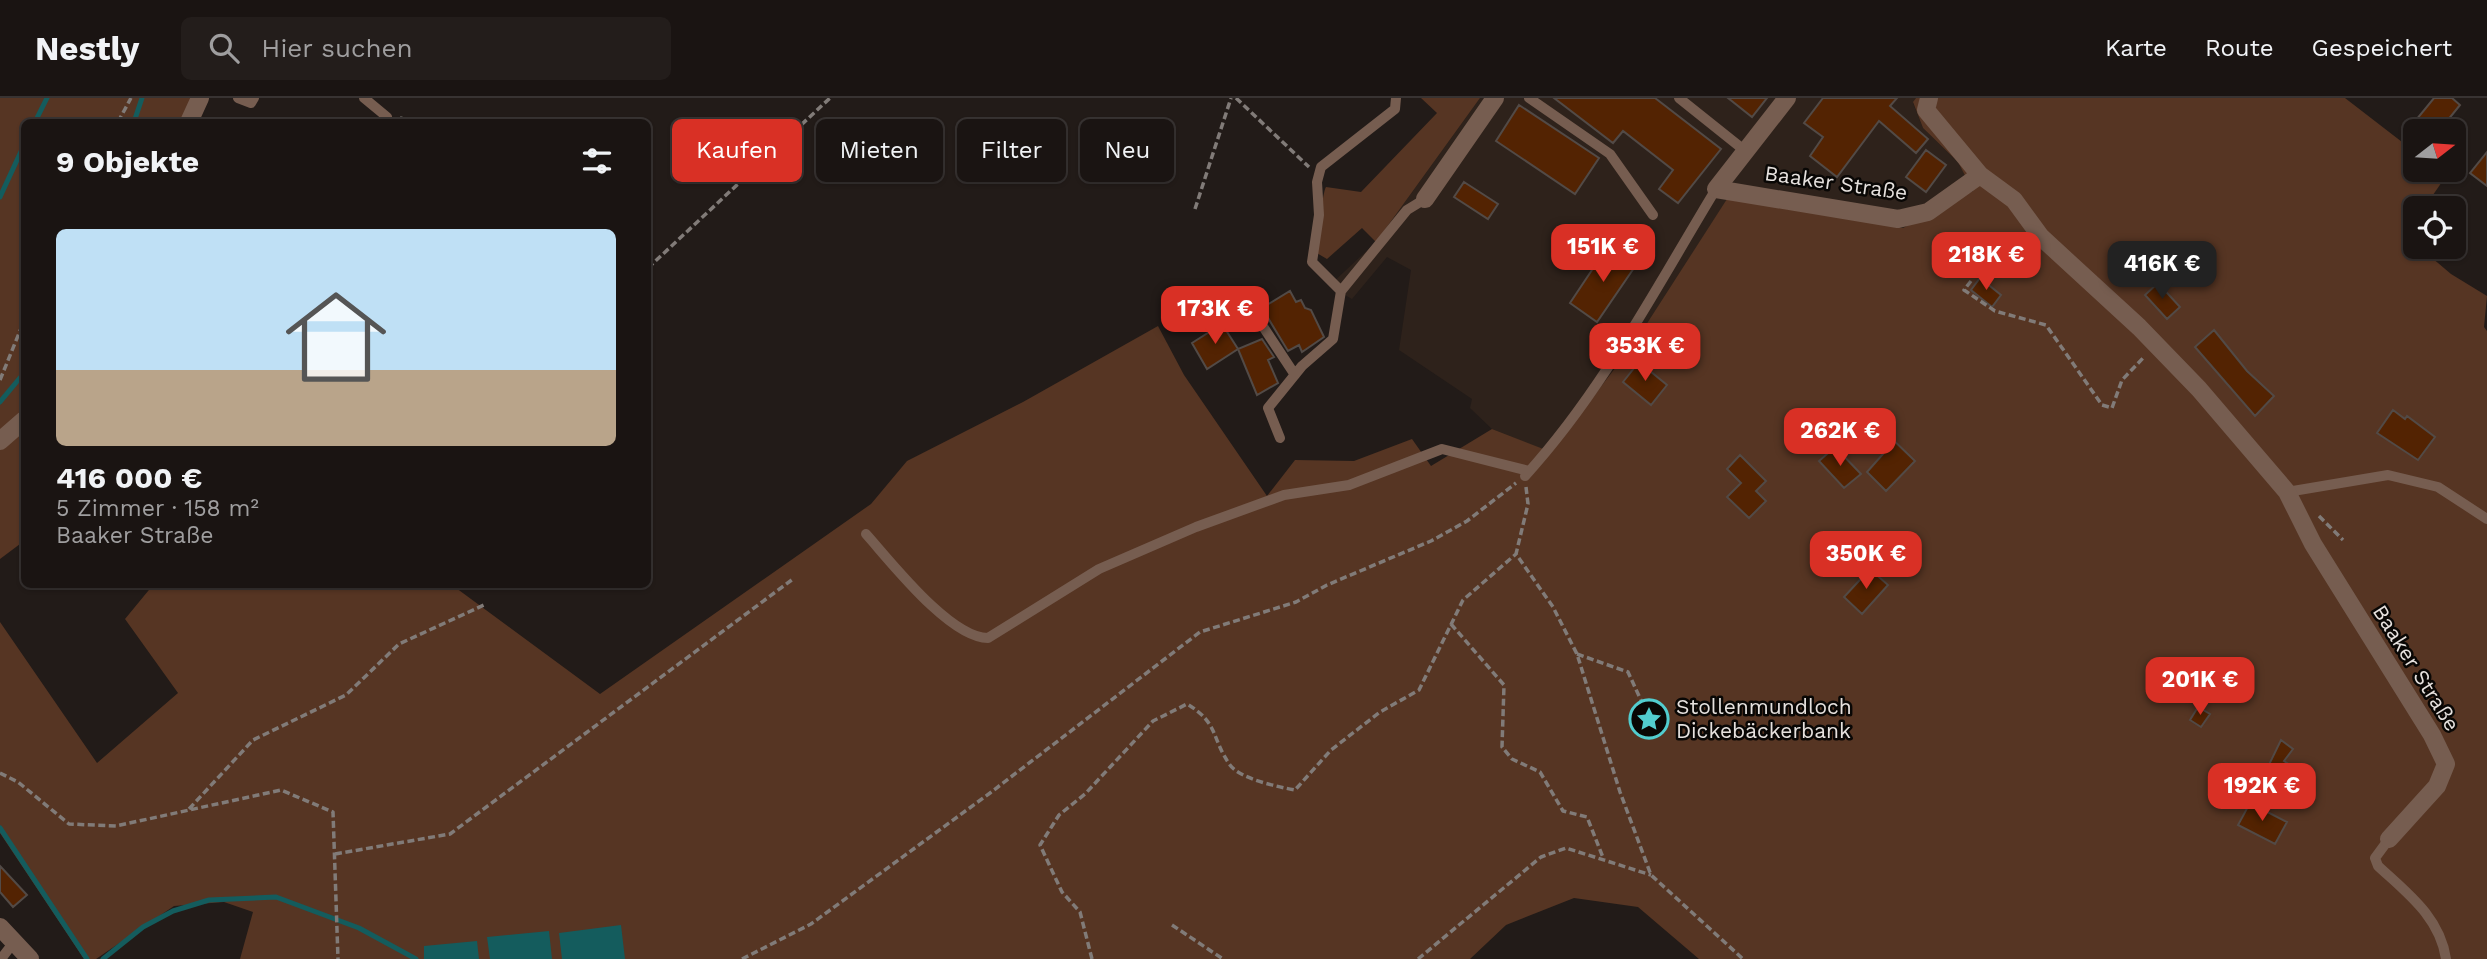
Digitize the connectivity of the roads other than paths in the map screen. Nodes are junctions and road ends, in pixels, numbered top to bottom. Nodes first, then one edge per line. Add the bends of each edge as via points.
1 (200, 98) edge
2 (238, 98) edge
3 (254, 98) edge
4 (364, 98) edge
5 (1396, 98) edge
6 (1495, 98) edge
7 (1529, 98) edge
8 (1679, 98) edge
9 (1787, 98) edge
10 (1929, 98) edge
11 (191, 119) edge
12 (386, 119) edge
13 (1744, 150) junction
14 (1980, 175) junction
15 (1716, 189) junction
16 (1425, 199) joint
17 (1653, 215) dead end
18 (1342, 291) junction
19 (1261, 322) dead end
20 (1295, 375) junction
21 (21, 423) edge
22 (1280, 438) dead end
23 (0, 441) edge
24 (2287, 492) junction
25 (2487, 519) edge
26 (866, 534) dead end
27 (2389, 838) joint
28 (0, 927) edge
29 (13, 942) junction
30 (1, 959) edge
31 (30, 959) edge
32 (2446, 959) edge

1 - 11 street
2 - 3 lane via 251,103
4 - 12 lane
5 - 18 lane via 1395,109 1321,167 1318,175 1319,215 1312,262
6 - 16 street
7 - 17 lane via 1610,154
8 - 13 lane
9 - 13 street
10 - 14 street, Baaker Straße via 1926,110 1934,123
13 - 15 street
14 - 15 street, Baaker Straße via 1928,212 1898,219
14 - 24 street, Baaker Straße via 2014,200 2041,237 2199,389
15 - 26 lane via 1624,340 1552,446 1527,474 1442,449 1349,485 1284,495 1099,569 988,638 972,637 923,599
16 - 18 lane via 1407,210
18 - 20 lane via 1333,339
19 - 20 lane
20 - 22 lane via 1268,408
21 - 23 street
24 - 25 lane via 2388,475 2438,487
24 - 27 street, Baaker Straße via 2313,544 2446,764 2437,786
27 - 32 lane, Baaker Straße via 2375,858 2378,866 2426,911 2440,934
28 - 29 street
29 - 30 lane
29 - 31 street

